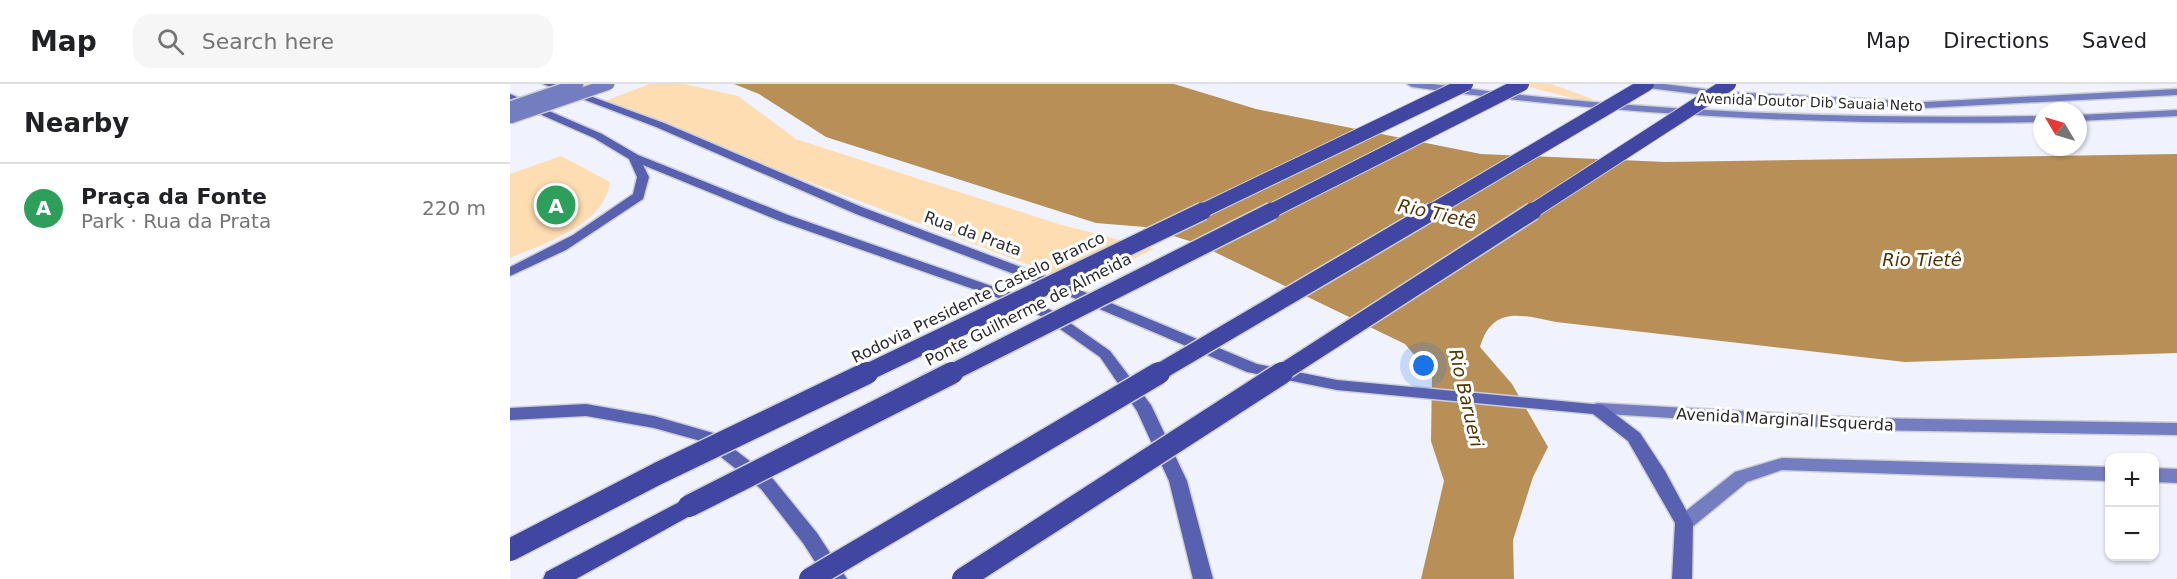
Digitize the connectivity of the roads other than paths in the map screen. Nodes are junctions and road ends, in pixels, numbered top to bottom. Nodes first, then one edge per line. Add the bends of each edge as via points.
1 (548, 84) edge
2 (578, 84) edge
3 (609, 84) edge
4 (1412, 84) edge
5 (1494, 84) edge
6 (1522, 84) edge
7 (1641, 84) edge
8 (1647, 84) edge
9 (1729, 84) edge
10 (1468, 88) edge
11 (2177, 92) edge
12 (510, 97) edge
13 (510, 107) edge
14 (2177, 112) edge
15 (2087, 117) edge
16 (510, 118) edge
17 (2033, 119) edge
18 (634, 157) junction
19 (510, 272) edge
20 (1393, 390) joint
21 (1597, 409) junction
22 (510, 414) edge
23 (2177, 429) edge
24 (2105, 474) edge
25 (2159, 475) edge
26 (2177, 476) edge
27 (1684, 523) junction
28 (510, 550) edge
29 (555, 579) edge
30 (810, 579) edge
31 (837, 579) edge
32 (963, 579) edge
33 (1203, 579) edge
34 (1682, 579) edge

1 - 20 main road, Rua da Prata via 660,125 860,212 1053,284 1253,368 1337,385
2 - 13 main road, bridge
3 - 16 main road, bridge
4 - 10 main road, Avenida Doutor Dib Sauaia Neto
5 - 10 main road
6 - 29 highway, Ponte Guilherme de Almeida, bridge via 689,506
7 - 11 main road, Avenida Doutor Dib Sauaia Neto via 1728,95 1924,105
8 - 30 highway, bridge
9 - 32 highway, bridge
10 - 17 main road, Avenida Doutor Dib Sauaia Neto via 1636,109 1801,119
10 - 28 highway, Rodovia Presidente Castelo Branco, bridge via 659,473
12 - 18 main road via 598,136
14 - 15 main road
18 - 19 main road via 643,177 639,196 580,237
18 - 33 main road via 784,218 1015,299 1048,314 1105,354 1145,409 1178,481
20 - 21 main road, Avenida Marginal Esquerda
21 - 23 main road, Avenida Marginal Esquerda via 1866,424
21 - 27 main road via 1634,437
22 - 31 main road via 586,410 654,422 707,437 767,484
24 - 27 main road via 1782,464 1741,477
25 - 26 main road
27 - 34 main road

